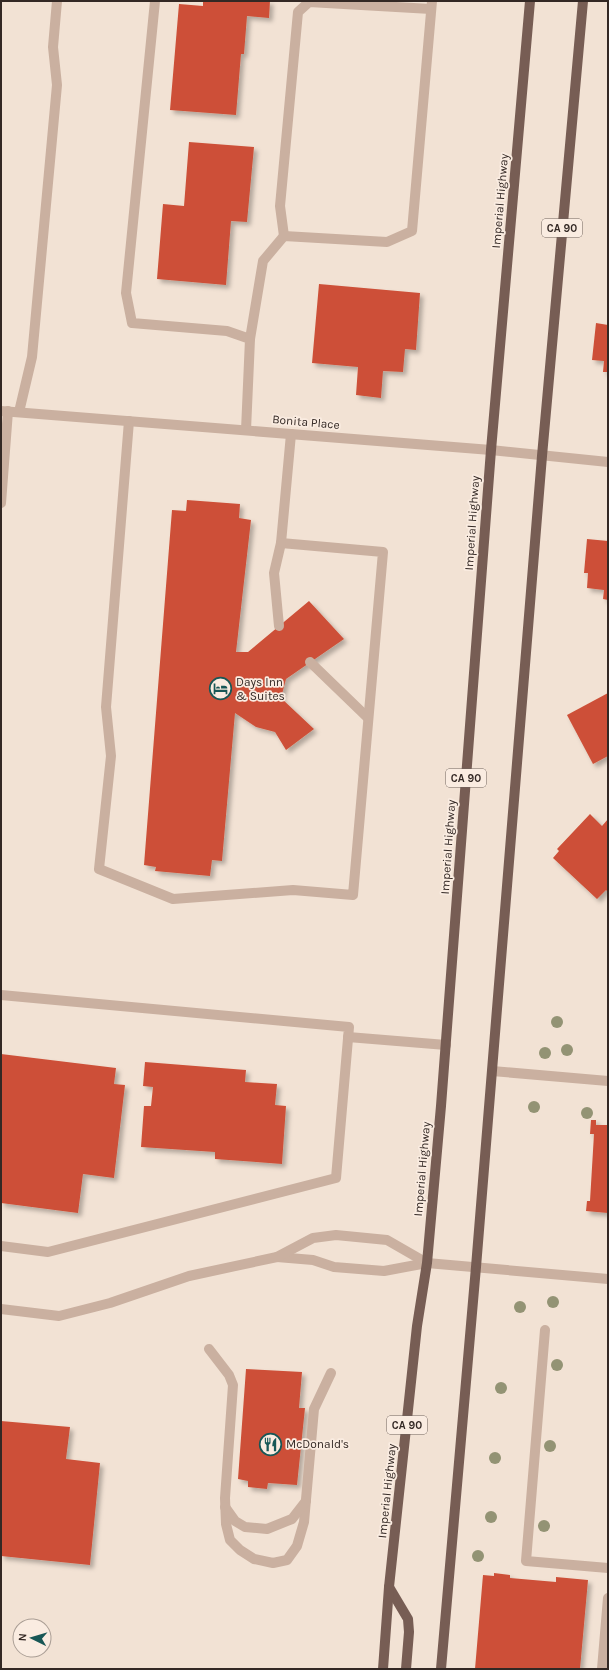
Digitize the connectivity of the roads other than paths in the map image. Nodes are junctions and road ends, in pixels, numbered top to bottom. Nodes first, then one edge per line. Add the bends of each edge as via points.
1 (57, 1) edge
2 (155, 1) edge
3 (530, 1) edge
4 (583, 1) edge
5 (431, 5) edge
6 (284, 236) junction
7 (250, 339) junction
8 (4, 411) edge
9 (19, 412) junction
10 (129, 421) junction
11 (246, 430) junction
12 (291, 434) junction
13 (491, 450) junction
14 (542, 456) junction
15 (608, 462) edge
16 (1, 503) edge
17 (281, 543) junction
18 (279, 626) dead end
19 (310, 662) dead end
20 (368, 718) junction
21 (1, 995) edge
22 (348, 1037) junction
23 (446, 1045) junction
24 (492, 1071) junction
25 (608, 1081) edge
26 (1, 1246) edge
27 (277, 1257) junction
28 (427, 1263) junction
29 (476, 1267) junction
30 (608, 1279) edge
31 (1, 1309) edge
32 (545, 1330) dead end
33 (209, 1349) dead end
34 (331, 1373) dead end
35 (306, 1501) junction
36 (225, 1507) junction
37 (608, 1568) edge
38 (390, 1587) junction
39 (608, 1598) edge
40 (383, 1669) edge
41 (406, 1669) edge
42 (441, 1669) edge
43 (602, 1669) edge

1 - 9 street via 53,47 57,85 32,356
2 - 7 street via 126,293 132,323 227,331
3 - 13 main road, Imperial Highway / CA 90
4 - 14 main road, CA 90
5 - 6 street via 412,231 387,242
5 - 6 street via 309,2 298,12 280,206
6 - 7 street via 263,261
7 - 11 street
8 - 9 street, Bonita Place
8 - 16 street
9 - 10 street, Bonita Place
10 - 11 street, Bonita Place
10 - 20 street via 106,707 111,756 99,869 173,899 293,890 353,895
11 - 12 street, Bonita Place
12 - 13 street, Bonita Place
12 - 17 street
13 - 14 street, Bonita Place
13 - 23 main road, Imperial Highway / CA 90
14 - 15 street, Bonita Place
14 - 24 main road, CA 90
17 - 18 street via 274,573
17 - 20 street via 383,552
19 - 20 street
21 - 22 street via 349,1027
22 - 23 street
22 - 26 street via 336,1178 48,1252
23 - 28 main road, Imperial Highway / CA 90
24 - 25 street
24 - 29 main road, CA 90
27 - 28 street via 313,1260 334,1267 384,1271
27 - 28 street via 313,1238 336,1235 386,1240
27 - 31 street via 189,1276 110,1303 59,1316
28 - 29 street
28 - 38 main road, Imperial Highway / CA 90 via 417,1326
29 - 30 street
29 - 42 main road, CA 90
32 - 37 street via 526,1561
33 - 36 street via 229,1375 233,1385
34 - 35 street via 314,1409
35 - 36 street via 292,1519 267,1529 245,1527 235,1521
35 - 36 street via 304,1522 297,1546 287,1560 273,1563 254,1558 230,1540
38 - 40 main road, Imperial Highway / CA 90
38 - 41 main road via 408,1619
39 - 43 street

